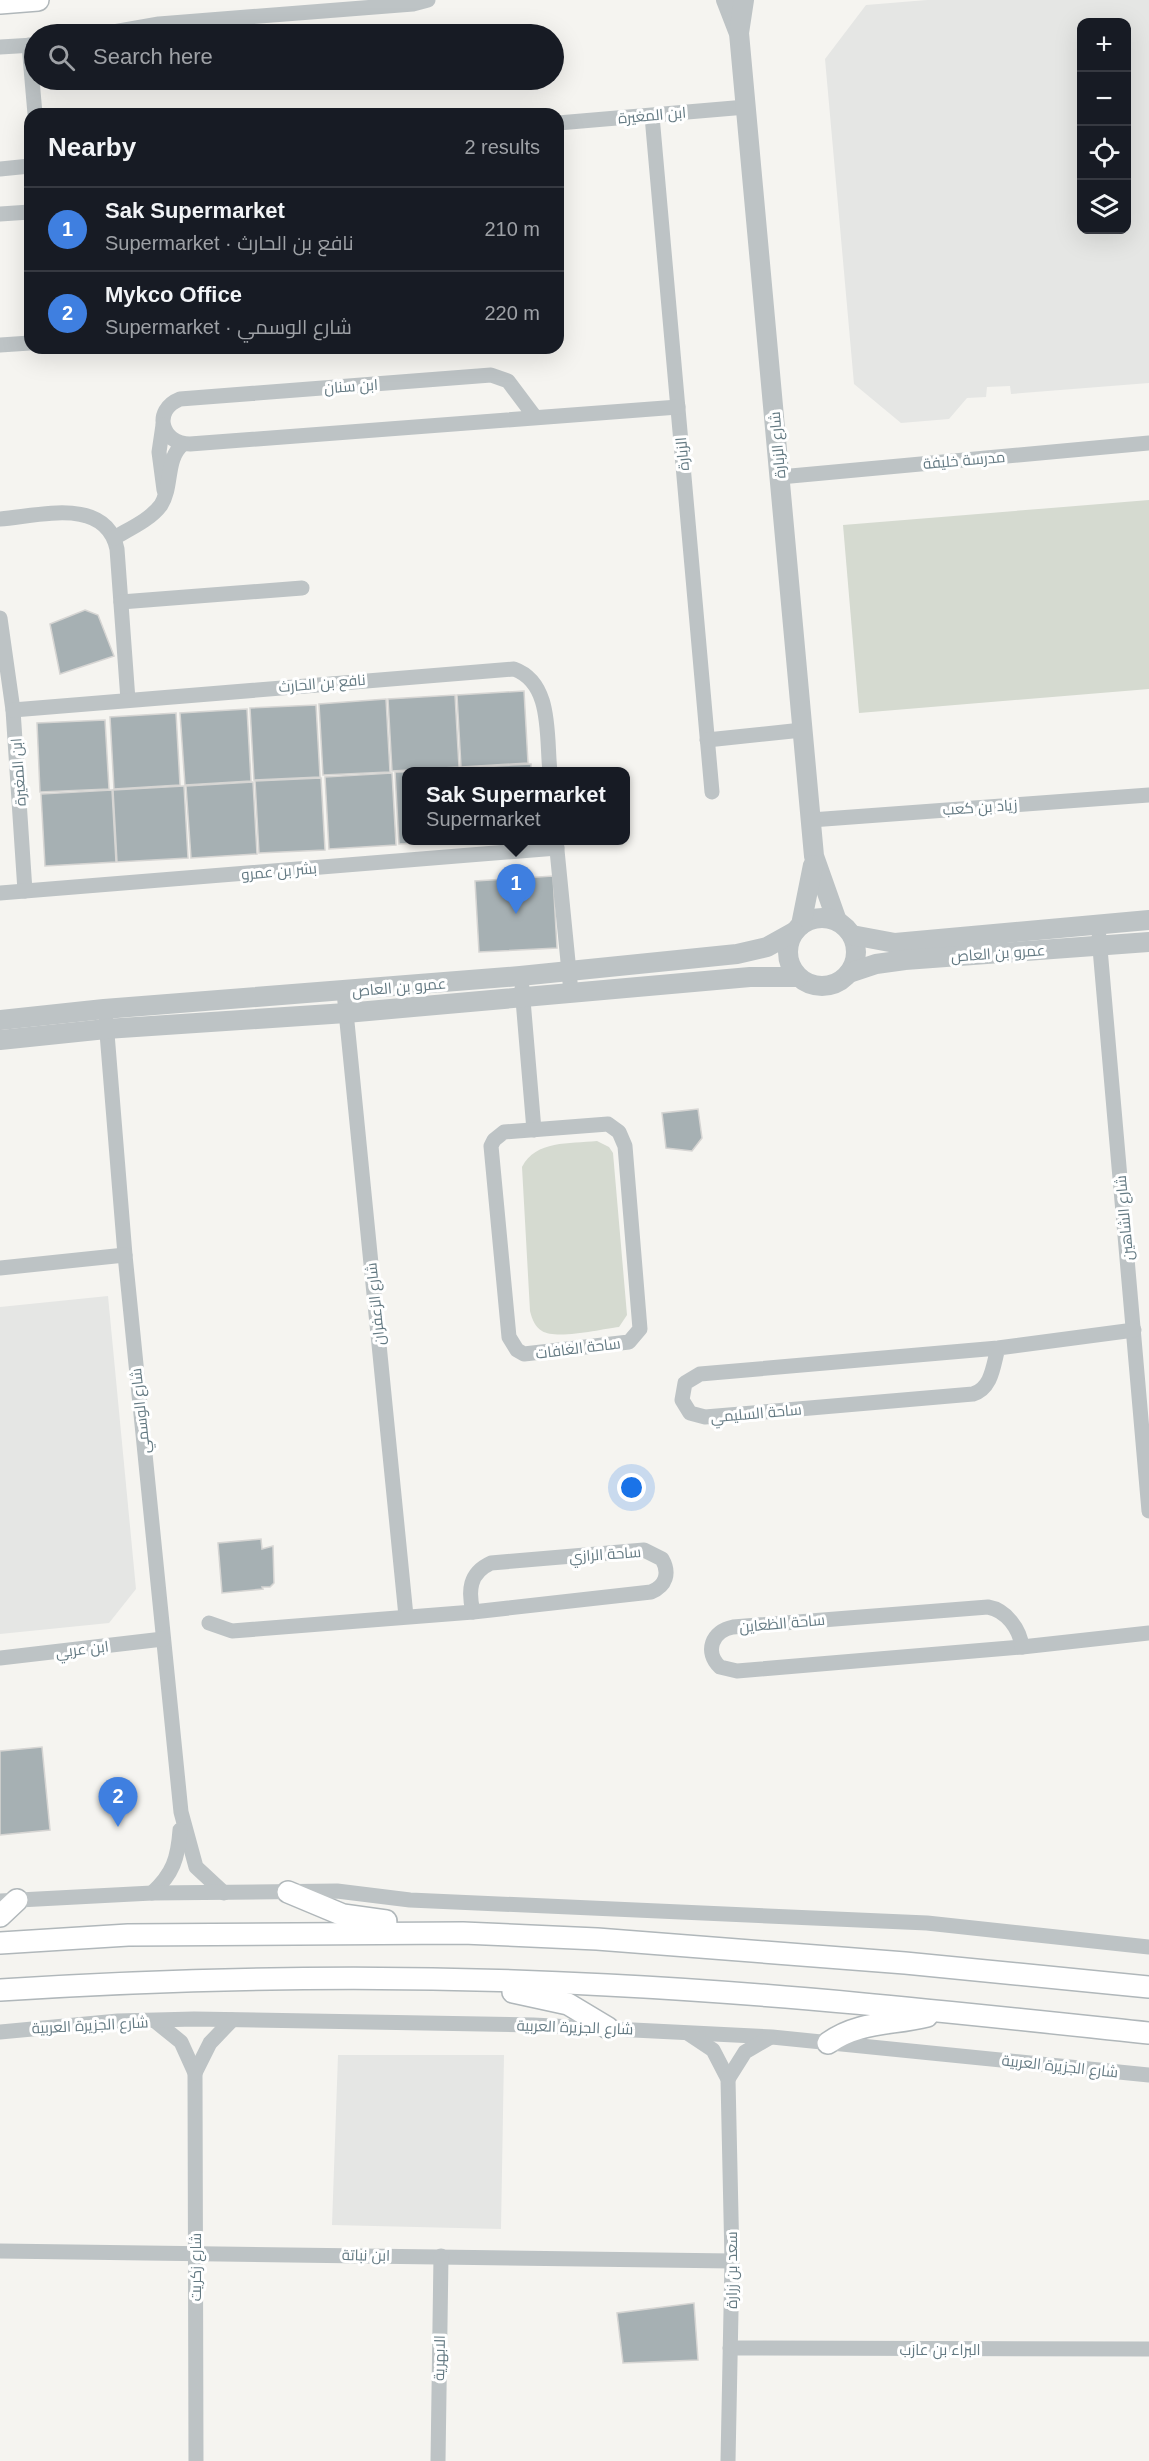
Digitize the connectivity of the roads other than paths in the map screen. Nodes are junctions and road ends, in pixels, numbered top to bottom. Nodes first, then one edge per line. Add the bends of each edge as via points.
1 (38, 0) edge
2 (429, 0) edge
3 (726, 0) edge
4 (744, 0) edge
5 (1, 4) edge
6 (159, 24) edge
7 (739, 33) junction
8 (24, 46) edge
9 (0, 47) edge
10 (34, 90) edge
11 (746, 107) junction
12 (35, 108) edge
13 (652, 116) junction
14 (564, 123) edge
15 (24, 166) edge
16 (0, 169) edge
17 (24, 212) edge
18 (0, 214) edge
19 (24, 343) edge
20 (0, 345) edge
21 (678, 407) junction
22 (535, 417) junction
23 (163, 425) junction
24 (1149, 443) edge
25 (183, 444) junction
26 (780, 477) junction
27 (165, 493) junction
28 (0, 519) edge
29 (114, 538) junction
30 (302, 588) dead end
31 (121, 602) junction
32 (0, 618) edge
33 (128, 700) junction
34 (14, 710) junction
35 (802, 730) junction
36 (707, 740) junction
37 (550, 767) edge
38 (712, 792) dead end
39 (1149, 795) edge
40 (811, 820) junction
41 (546, 845) edge
42 (557, 845) edge
43 (814, 856) junction
44 (26, 891) junction
45 (0, 893) edge
46 (1149, 920) edge
47 (837, 921) junction
48 (1098, 925) junction
49 (797, 928) junction
50 (852, 935) junction
51 (1149, 942) edge
52 (1100, 947) junction
53 (569, 972) junction
54 (849, 974) junction
55 (520, 976) junction
56 (798, 977) junction
57 (344, 992) junction
58 (571, 992) junction
59 (523, 997) junction
60 (104, 1009) junction
61 (346, 1013) junction
62 (0, 1020) edge
63 (106, 1029) junction
64 (0, 1040) edge
65 (534, 1130) junction
66 (125, 1255) junction
67 (0, 1268) edge
68 (1134, 1330) junction
69 (998, 1348) junction
70 (1149, 1511) edge
71 (473, 1612) junction
72 (406, 1616) junction
73 (209, 1623) dead end
74 (1149, 1633) edge
75 (164, 1639) junction
76 (1022, 1647) junction
77 (0, 1658) edge
78 (182, 1812) junction
79 (288, 1892) junction
80 (152, 1893) junction
81 (224, 1893) junction
82 (9, 1901) edge
83 (0, 1916) edge
84 (463, 1933) junction
85 (0, 1942) edge
86 (1149, 1947) edge
87 (476, 1980) junction
88 (1149, 1987) edge
89 (0, 1990) edge
90 (942, 2011) junction
91 (232, 2020) junction
92 (155, 2021) junction
93 (608, 2028) junction
94 (0, 2032) edge
95 (686, 2032) junction
96 (1149, 2033) edge
97 (772, 2037) junction
98 (828, 2043) junction
99 (195, 2073) junction
100 (1149, 2075) edge
101 (729, 2079) junction
102 (0, 2251) edge
103 (195, 2253) junction
104 (441, 2256) junction
105 (732, 2261) junction
106 (730, 2348) junction
107 (1149, 2349) edge
108 (196, 2461) edge
109 (438, 2461) edge
110 (728, 2461) edge

1 - 5 main road
2 - 6 street
3 - 7 street, شارع الزبارة
4 - 7 street, شارع الزبارة
7 - 11 street, شارع الزبارة
8 - 9 street
10 - 12 street
11 - 13 street, ابن المغيرة
11 - 26 street, شارع الزبارة
13 - 14 street, ابن المغيرة
13 - 21 street, الزبارة
15 - 16 street
17 - 18 street
19 - 20 street
21 - 22 street
21 - 36 street, الزبارة
22 - 23 street, ابن سنان via 508,381 491,375 180,399 167,408
22 - 25 street
23 - 25 street via 167,436
23 - 27 street, ابن سنان via 159,452
24 - 26 street, مدرسة خليفة
25 - 27 street via 173,458
26 - 35 street, شارع الزبارة
27 - 29 street via 155,511
28 - 29 street via 77,512 96,518
29 - 31 street
30 - 31 street
31 - 33 street
32 - 34 street, ابن المغيرة
33 - 34 street, نافع بن الحارث
33 - 37 street, نافع بن الحارث via 514,669 530,676 540,690
34 - 44 street, ابن المغيرة
35 - 36 street
35 - 40 street, شارع الزبارة
36 - 38 street, الزبارة
39 - 40 street, زياد بن كعب
40 - 43 street, شارع الزبارة
41 - 44 street, بشر بن عمرو
42 - 53 street
43 - 47 street, شارع الزبارة
43 - 49 street, شارع الزبارة
44 - 45 street, بشر بن عمرو
46 - 48 street, عمرو بن العاص
47 - 49 street via 818,918
47 - 50 street
48 - 50 street, عمرو بن العاص via 894,943
48 - 52 street, شارع الشاهين
49 - 53 street, عمرو بن العاص via 752,952
49 - 56 street via 787,950
50 - 54 street via 856,955
51 - 52 street, عمرو بن العاص
52 - 54 street, عمرو بن العاص via 904,960 876,964
52 - 68 street, شارع الشاهين
53 - 55 street, عمرو بن العاص
53 - 58 street
54 - 56 street via 824,987
55 - 57 street, عمرو بن العاص
55 - 59 street
56 - 58 street, عمرو بن العاص via 766,976
57 - 60 street, عمرو بن العاص
57 - 61 street, شارع الزعفران
58 - 59 street, عمرو بن العاص
59 - 61 street, عمرو بن العاص
59 - 65 street
60 - 62 street, عمرو بن العاص
60 - 63 street, شارع الوسمي
61 - 63 street, عمرو بن العاص
61 - 72 street, شارع الزعفران
63 - 64 street, عمرو بن العاص
63 - 66 street, شارع الوسمي
65 - 65 street, ساحة الغافات via 504,1132 491,1146 512,1344 517,1350 532,1354 629,1342 638,1334 641,1322 623,1138 608,1124
66 - 67 street
66 - 75 street, شارع الوسمي
68 - 69 street, ساحة السليمي
68 - 70 street, شارع الشاهين
69 - 69 street, ساحة السليمي via 700,1374 685,1383 682,1400 690,1413 705,1418 973,1394 988,1382
71 - 71 street, ساحة الرازي via 651,1592 666,1578 666,1565 657,1554 644,1550 491,1563 472,1580
71 - 72 street, ساحة الرازي
72 - 73 street, ساحة الرازي via 232,1631
74 - 76 street, ساحة الظعاين
75 - 77 street, ابن عربي
75 - 78 street, شارع الوسمي
76 - 76 street, ساحة الظعاين via 1020,1636 1005,1614 988,1607 733,1627 715,1637 711,1653 720,1667 737,1671
78 - 80 street, شارع الوسمي via 176,1864
78 - 81 street, شارع الوسمي via 195,1867
79 - 81 street
79 - 84 main road via 343,1915 424,1923
79 - 86 street via 927,1923
80 - 81 street
80 - 82 street
82 - 83 main road
84 - 85 main road via 128,1935
84 - 88 main road via 904,1963
87 - 89 main road via 250,1979
87 - 90 main road via 789,1996
87 - 93 main road via 568,2004
90 - 96 main road
90 - 98 main road via 914,2019 862,2025
91 - 92 street, شارع الجزيرة العربية
91 - 93 street, شارع الجزيرة العربية
91 - 99 street, شارع زكريت via 210,2043
92 - 94 street, شارع الجزيرة العربية
92 - 99 street, شارع زكريت via 181,2042
93 - 95 street, شارع الجزيرة العربية
95 - 97 street, شارع الجزيرة العربية
95 - 101 street, سعد بن زرارة via 713,2050
97 - 98 street, شارع الجزيرة العربية
97 - 101 street, سعد بن زرارة via 744,2052
98 - 100 street, شارع الجزيرة العربية
99 - 103 street, شارع زكريت
101 - 105 street, سعد بن زرارة
102 - 103 street, ابن نباتة
103 - 104 street, ابن نباتة
103 - 108 street, شارع زكريت
104 - 105 street, ابن نباتة
104 - 109 street, الابهرية
105 - 106 street, سعد بن زرارة
106 - 107 street, البراء بن عازب
106 - 110 street, سعد بن زرارة

